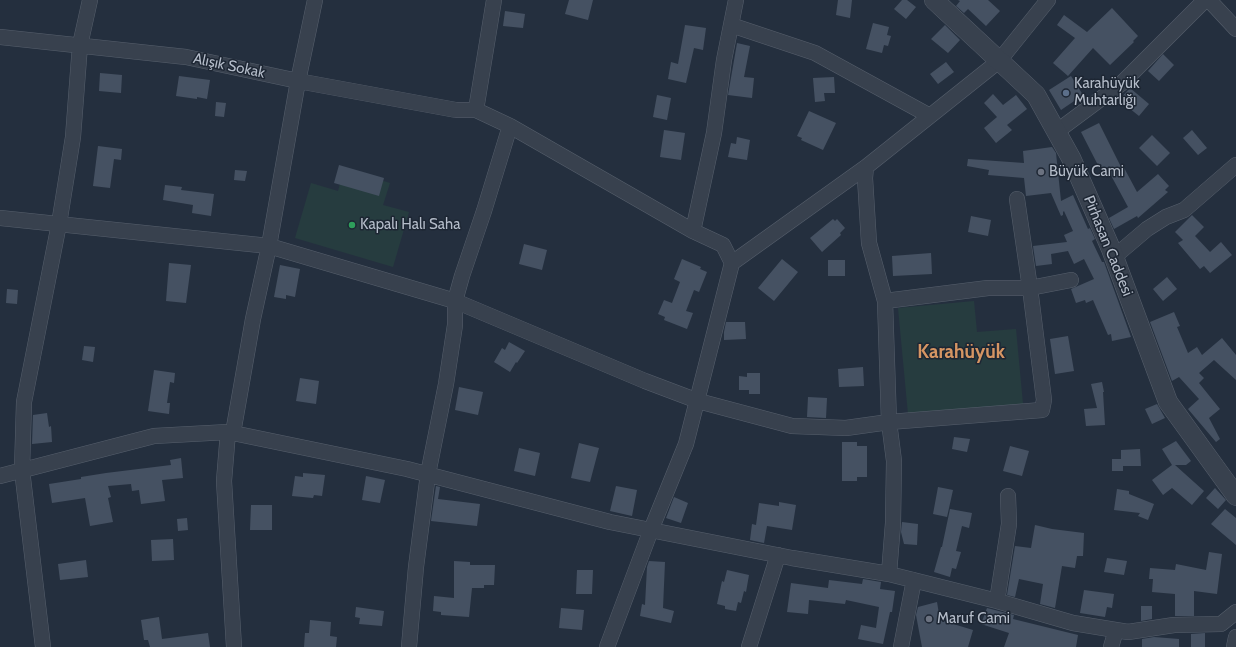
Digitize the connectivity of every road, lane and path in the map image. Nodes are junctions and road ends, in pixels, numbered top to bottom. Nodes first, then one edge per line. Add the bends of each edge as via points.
1 (90, 0) edge
2 (315, 0) edge
3 (736, 0) edge
4 (934, 0) edge
5 (1048, 0) edge
6 (1205, 0) edge
7 (1209, 0) edge
8 (490, 1) edge
9 (731, 25) junction
10 (1236, 29) edge
11 (0, 37) edge
12 (80, 45) junction
13 (999, 61) junction
14 (298, 81) junction
15 (476, 110) junction
16 (930, 116) junction
17 (510, 126) junction
18 (1056, 132) junction
19 (1236, 165) edge
20 (866, 167) junction
21 (1017, 199) dead end
22 (0, 218) edge
23 (58, 224) junction
24 (693, 231) junction
25 (269, 246) junction
26 (1114, 257) junction
27 (732, 263) junction
28 (1071, 280) dead end
29 (1030, 288) junction
30 (455, 301) junction
31 (885, 301) junction
32 (698, 401) junction
33 (889, 422) junction
34 (231, 433) junction
35 (22, 470) junction
36 (428, 474) junction
37 (0, 476) edge
38 (1234, 490) edge
39 (1008, 496) dead end
40 (651, 530) junction
41 (778, 555) junction
42 (889, 574) junction
43 (914, 580) junction
44 (997, 601) junction
45 (1236, 612) edge
46 (1116, 630) junction
47 (1236, 637) edge
48 (43, 647) edge
49 (234, 647) edge
50 (409, 647) edge
51 (607, 647) edge
52 (749, 647) edge
53 (901, 647) edge
54 (1111, 647) edge
55 (1234, 647) edge

1 - 12 street
2 - 14 street
3 - 9 street
4 - 13 street, Pirhasan Caddesi
5 - 13 street
6 - 18 street via 1122,83
7 - 10 street
8 - 15 street
9 - 16 street via 814,53
9 - 24 street via 714,133
11 - 12 street, Alışık Sokak
12 - 14 street, Alışık Sokak via 186,57
12 - 23 street via 73,137
13 - 16 street
13 - 18 street, Pirhasan Caddesi via 1036,95
14 - 15 street, Alışık Sokak via 456,110
14 - 25 street
15 - 17 street
16 - 20 street
17 - 24 street
17 - 30 street
18 - 26 street, Pirhasan Caddesi via 1071,158
19 - 26 street via 1184,210 1147,229
20 - 27 street
20 - 31 street via 869,243
21 - 29 street
22 - 23 street
23 - 25 street
23 - 35 street via 24,402
24 - 27 street via 723,245
25 - 30 street
25 - 34 street
26 - 38 street, Pirhasan Caddesi via 1168,402
27 - 32 street
28 - 29 street
29 - 31 street via 988,288
29 - 33 street via 1044,400 1042,410
30 - 32 street
30 - 36 street via 455,325 446,384
31 - 33 street
32 - 33 street via 792,426 846,428
32 - 40 street via 686,444
33 - 42 street via 894,462
34 - 35 street via 154,436
34 - 36 street
34 - 49 street via 224,481
35 - 37 street
35 - 48 street
36 - 40 street via 610,522
36 - 50 street
39 - 44 street via 1009,524
40 - 41 street
40 - 51 street
41 - 42 street
41 - 52 street
42 - 43 street
43 - 44 street
43 - 53 street
44 - 46 street via 1074,623
45 - 46 street via 1221,624 1174,625 1128,632
46 - 54 street
47 - 55 street

